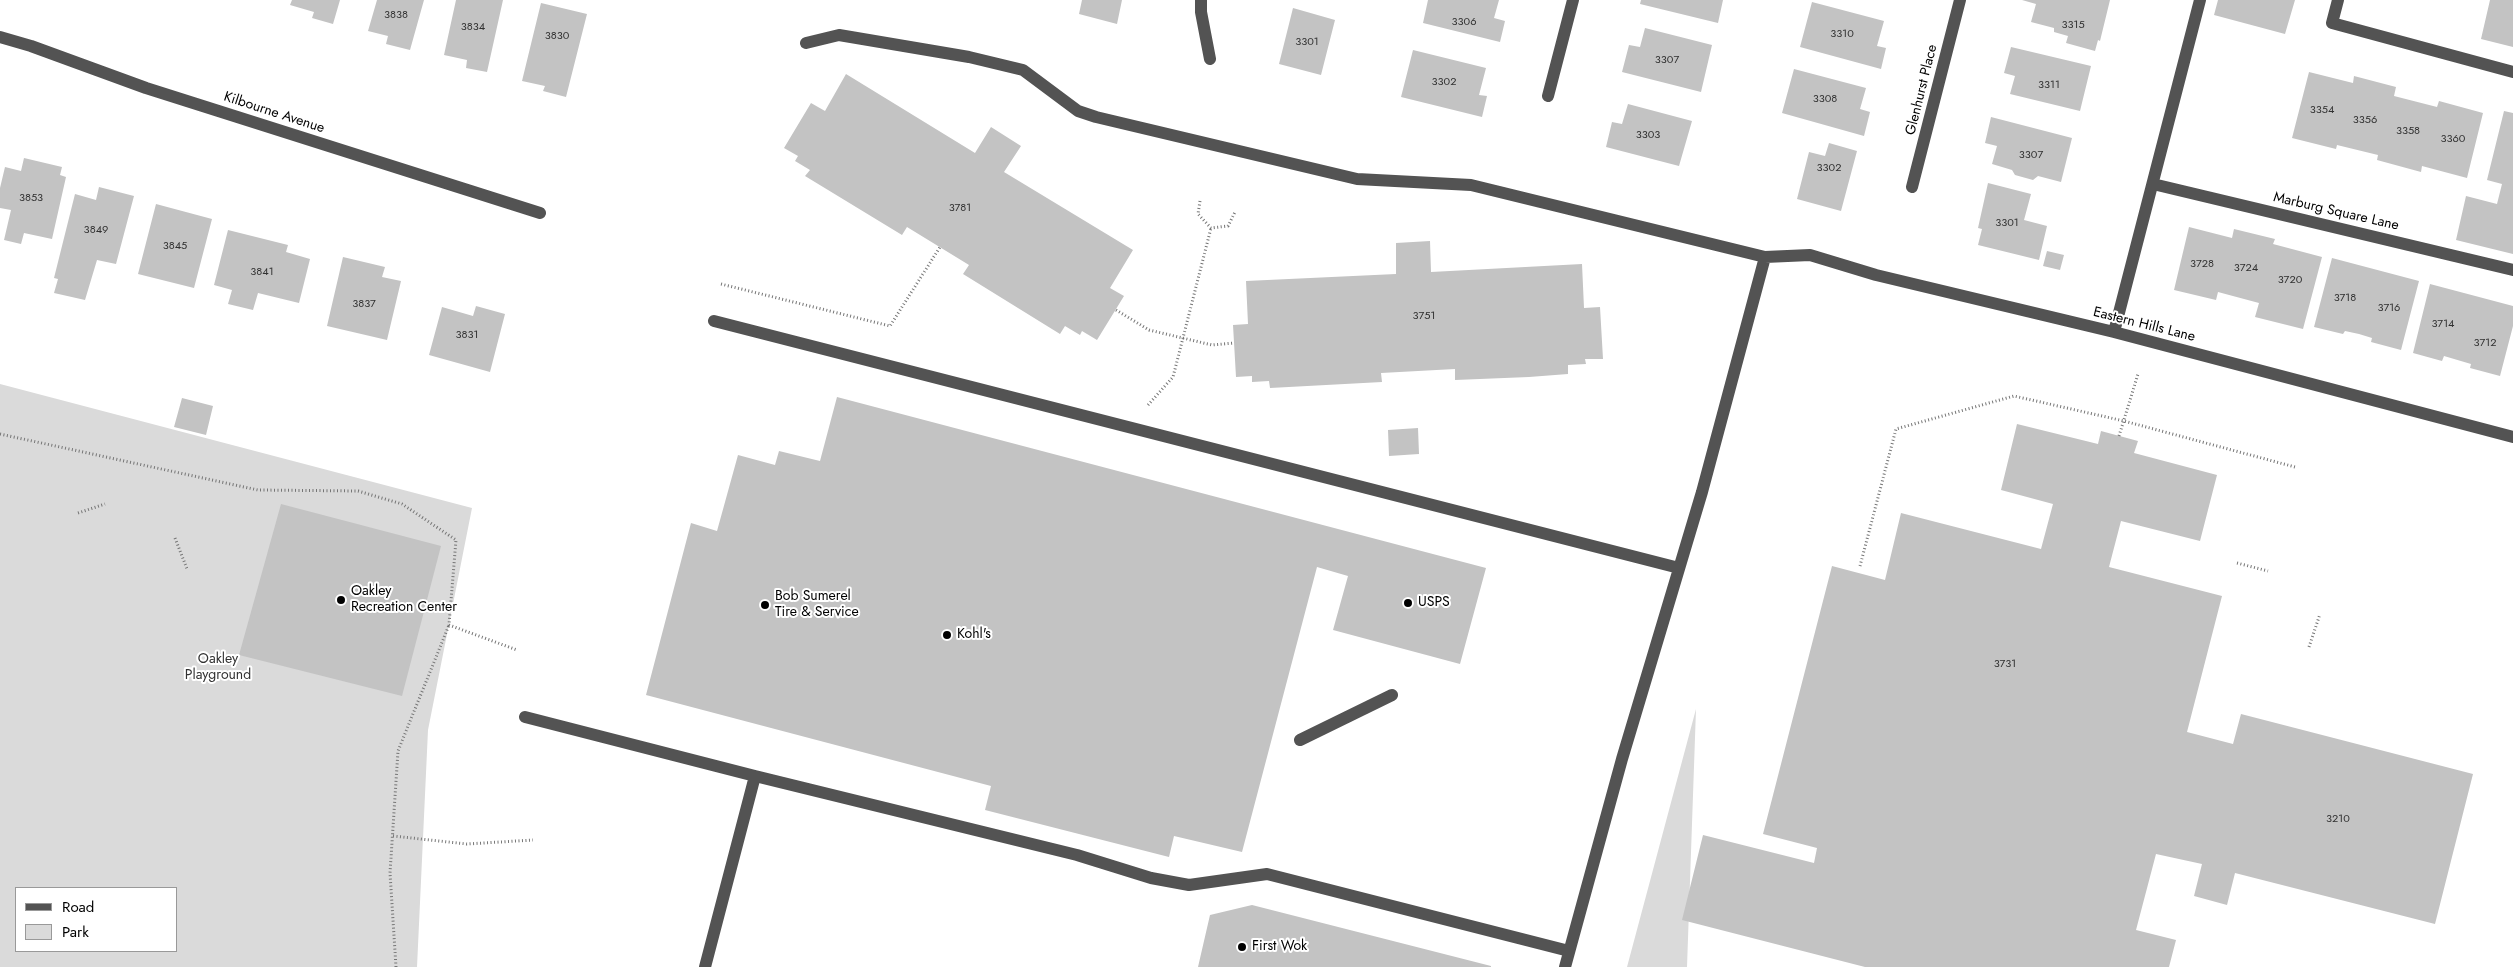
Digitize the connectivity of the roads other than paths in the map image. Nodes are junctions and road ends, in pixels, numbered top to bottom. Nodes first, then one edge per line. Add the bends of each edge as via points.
1 (1201, 0) edge
2 (1573, 0) edge
3 (1960, 0) edge
4 (2200, 0) edge
5 (2338, 0) edge
6 (0, 37) edge
7 (806, 43) dead end
8 (1210, 59) dead end
9 (2513, 72) edge
10 (1548, 96) dead end
11 (2153, 184) junction
12 (1912, 187) dead end
13 (540, 213) dead end
14 (1765, 256) junction
15 (2513, 270) edge
16 (714, 321) dead end
17 (2114, 332) junction
18 (2513, 438) edge
19 (1679, 568) junction
20 (1392, 695) dead end
21 (525, 717) dead end
22 (1300, 740) dead end
23 (755, 776) junction
24 (1570, 951) junction
25 (705, 967) edge
26 (1565, 967) edge

1 - 8 street
2 - 10 street
3 - 12 street, Glenhurst Place
4 - 11 street
5 - 9 street via 2332,23
6 - 13 street, Kilbourne Avenue via 146,88
7 - 14 street, Eastern Hills Lane via 839,35 969,57 1024,70 1078,111 1096,117 1357,179 1471,185
11 - 15 street, Marburg Square Lane
11 - 17 street
14 - 17 street, Eastern Hills Lane via 1810,255 1876,275
14 - 19 street
16 - 19 street
17 - 18 street, Eastern Hills Lane
19 - 24 street via 1622,759
20 - 22 street
21 - 23 street
23 - 24 street via 1077,856 1151,878 1189,885 1267,874
23 - 25 street
24 - 26 street

